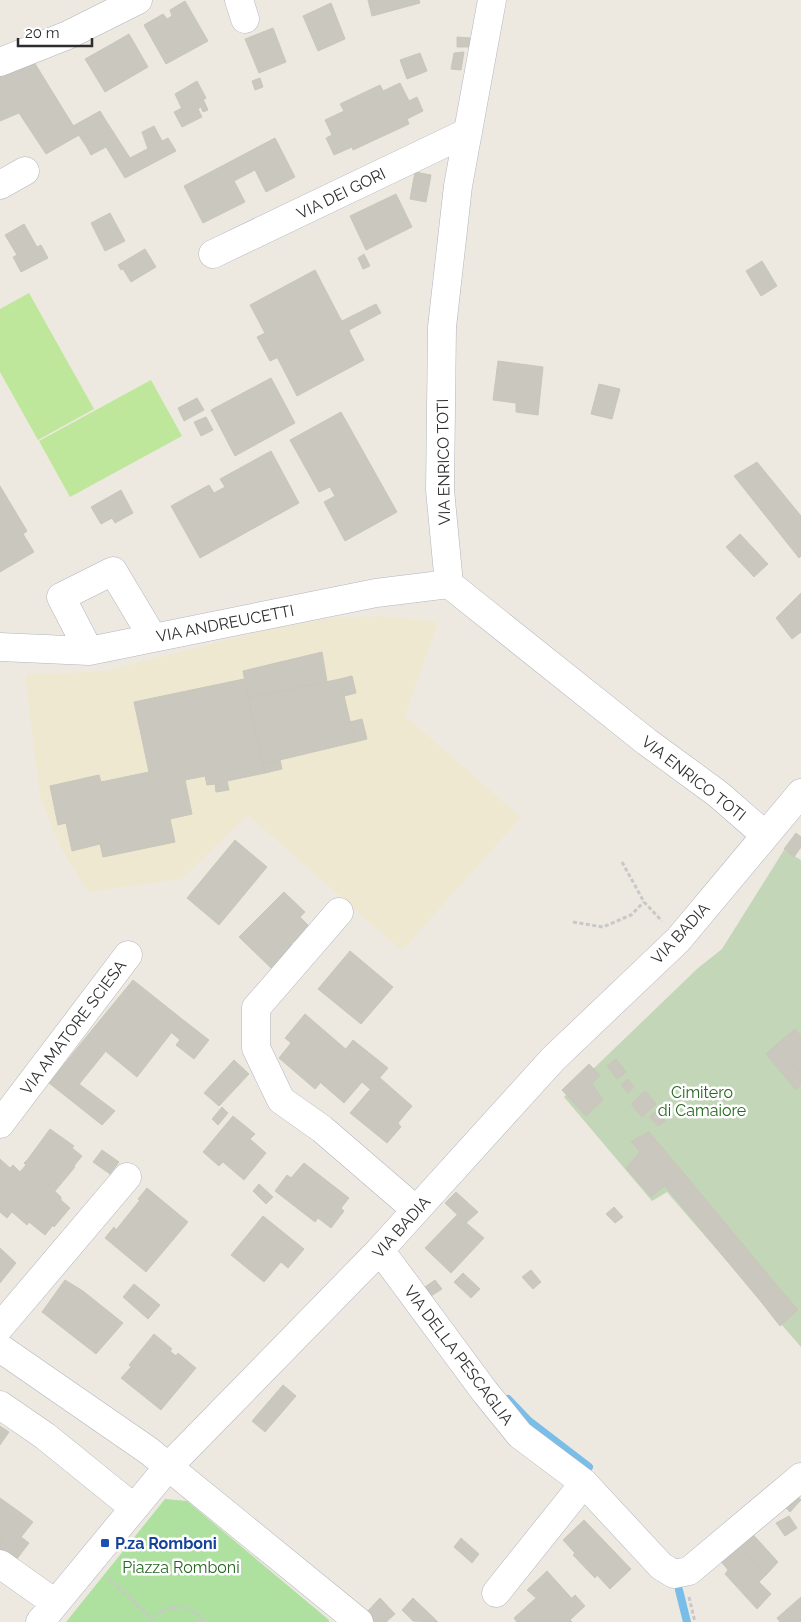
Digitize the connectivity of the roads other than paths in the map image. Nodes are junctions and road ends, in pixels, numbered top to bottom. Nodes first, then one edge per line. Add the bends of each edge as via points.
1 (138, 0) edge
2 (492, 0) edge
3 (0, 62) edge
4 (468, 132) junction
5 (25, 171) dead end
6 (0, 186) edge
7 (213, 254) dead end
8 (450, 584) junction
9 (153, 638) junction
10 (0, 647) edge
11 (89, 651) junction
12 (801, 793) edge
13 (765, 834) junction
14 (339, 912) dead end
15 (128, 955) dead end
16 (0, 1124) edge
17 (127, 1177) dead end
18 (416, 1210) junction
19 (380, 1250) junction
20 (0, 1328) edge
21 (0, 1348) edge
22 (0, 1405) edge
23 (168, 1467) junction
24 (801, 1478) edge
25 (584, 1483) junction
26 (134, 1508) junction
27 (0, 1564) edge
28 (496, 1593) dead end
29 (48, 1612) edge
30 (359, 1622) edge

1 - 3 street via 68,36
2 - 4 street, VIA ENRICO TOTI
4 - 7 street, VIA DEI GORI
4 - 8 street, VIA ENRICO TOTI via 458,186 442,327 440,490
5 - 6 street
8 - 9 street, VIA ANDREUCETTI via 376,593
8 - 13 street, VIA ENRICO TOTI
9 - 11 street, VIA ANDREUCETTI
9 - 11 street via 113,571 61,597
10 - 11 street, VIA ANDREUCETTI
12 - 13 street, VIA BADIA
13 - 18 street, VIA BADIA via 678,940 553,1059
14 - 18 street via 256,1008 256,1048 280,1100 322,1129
15 - 16 street, VIA AMATORE SCIESA
17 - 20 street
18 - 19 street, VIA BADIA
19 - 23 street, VIA BADIA
19 - 25 street, VIA DELLA PESCAGLIA via 520,1435
21 - 23 street
22 - 26 street via 45,1436
23 - 26 street, VIA BADIA
23 - 30 street
24 - 25 street, VIA DELLA PESCAGLIA via 689,1571 674,1574 660,1566
25 - 28 street
26 - 29 street, VIA BADIA
27 - 29 street

